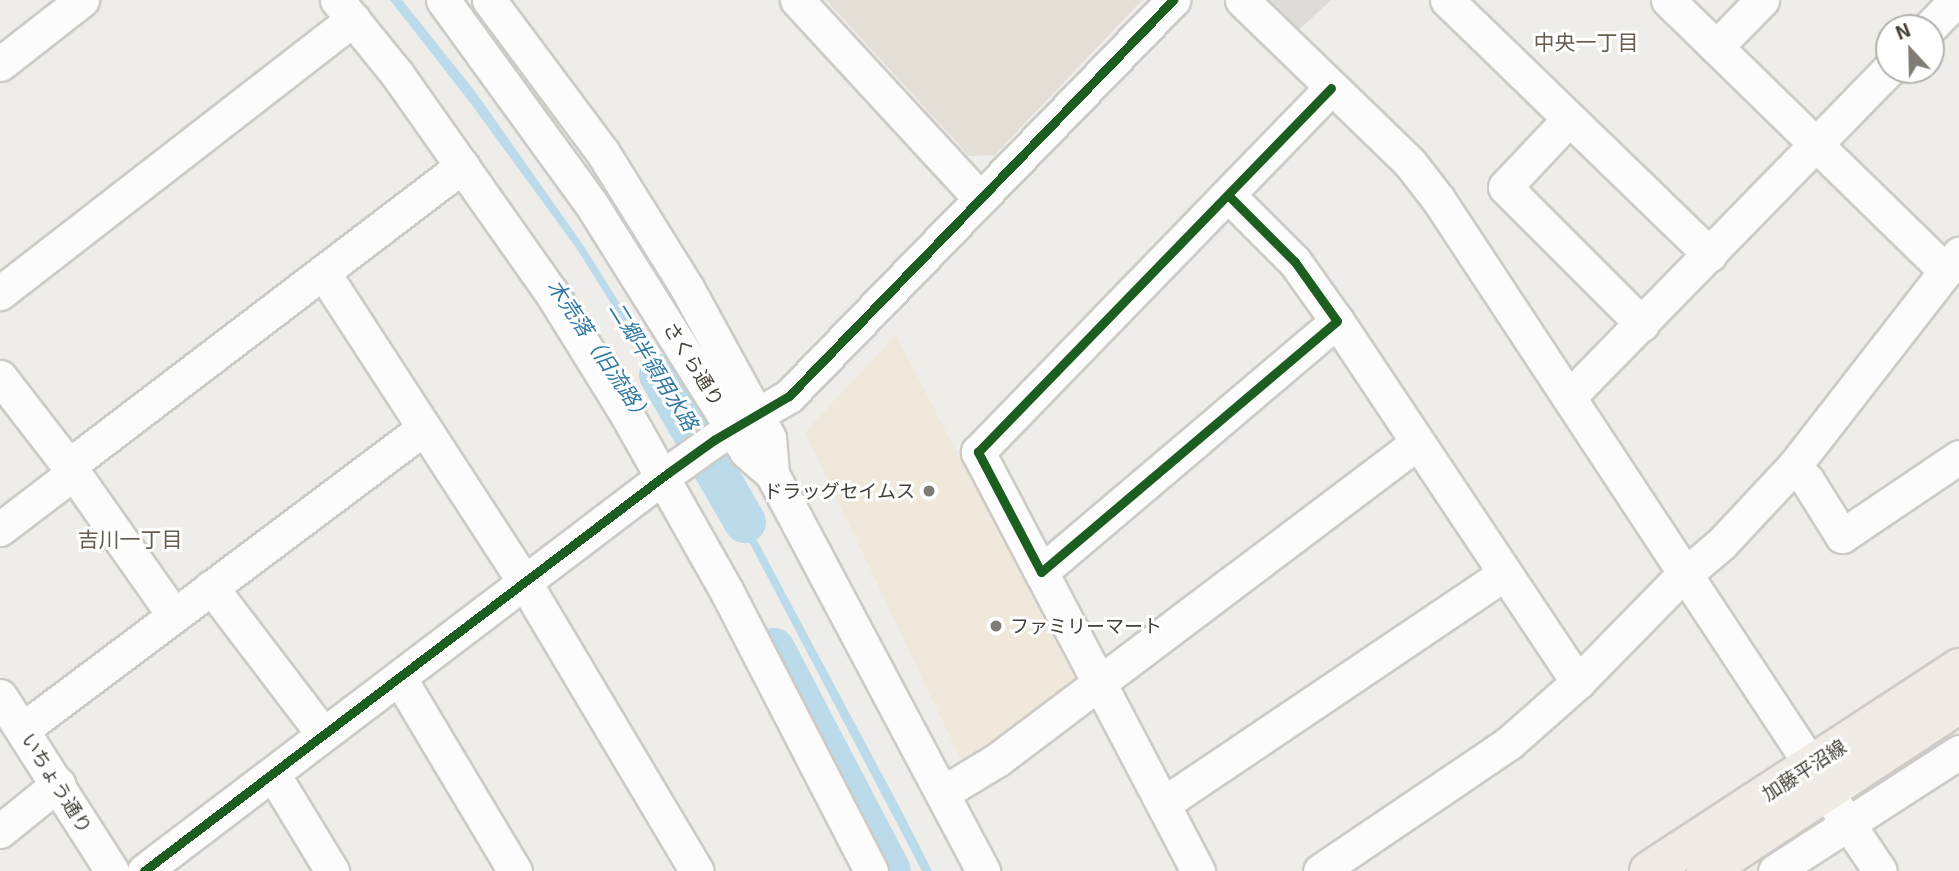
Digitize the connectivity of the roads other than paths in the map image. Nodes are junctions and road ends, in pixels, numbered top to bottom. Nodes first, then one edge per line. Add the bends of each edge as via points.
1 (82, 0) edge
2 (443, 0) edge
3 (489, 0) edge
4 (797, 0) edge
5 (1173, 0) edge
6 (1242, 0) edge
7 (1447, 0) edge
8 (1668, 0) edge
9 (1762, 0) edge
10 (1956, 0) edge
11 (345, 9) edge
12 (1942, 14) edge
13 (1716, 47) junction
14 (0, 64) edge
15 (1875, 83) edge
16 (1331, 88) junction
17 (1569, 119) junction
18 (1816, 144) junction
19 (462, 166) junction
20 (1229, 196) junction
21 (979, 197) junction
22 (1710, 255) junction
23 (1952, 262) edge
24 (323, 272) junction
25 (0, 293) edge
26 (1337, 321) junction
27 (1642, 324) junction
28 (0, 377) edge
29 (1569, 397) junction
30 (424, 428) junction
31 (735, 428) junction
32 (1417, 443) junction
33 (1959, 457) edge
34 (1794, 466) junction
35 (71, 469) junction
36 (666, 475) junction
37 (0, 529) edge
38 (1041, 572) junction
39 (1504, 574) junction
40 (1685, 575) junction
41 (525, 583) junction
42 (211, 587) junction
43 (173, 614) junction
44 (1959, 668) edge
45 (400, 679) junction
46 (1097, 682) junction
47 (1578, 682) junction
48 (0, 696) edge
49 (1959, 704) edge
50 (23, 729) junction
51 (323, 734) junction
52 (1959, 752) edge
53 (274, 774) junction
54 (1819, 778) junction
55 (58, 784) junction
56 (944, 792) junction
57 (1163, 804) junction
58 (1847, 823) junction
59 (0, 831) edge
60 (112, 871) edge
61 (144, 871) edge
62 (332, 871) edge
63 (514, 871) edge
64 (697, 871) edge
65 (871, 871) edge
66 (984, 871) edge
67 (1198, 871) edge
68 (1320, 871) edge
69 (1649, 871) edge
70 (1706, 871) edge
71 (1775, 871) edge
72 (1880, 871) edge

1 - 14 street
2 - 31 street, さくら通り via 590,202
3 - 31 street, さくら通り via 603,153 687,288
4 - 21 street
5 - 21 street
6 - 16 street
7 - 17 street
8 - 13 street
9 - 13 street
10 - 12 street
11 - 19 street
11 - 25 street
13 - 18 street
15 - 18 street
16 - 20 street
16 - 29 street via 1409,163 1438,199
17 - 22 street
17 - 27 street via 1505,187
18 - 22 street
18 - 23 street
19 - 24 street
19 - 36 street via 551,292
20 - 26 street via 1295,262
20 - 38 street via 978,452
21 - 31 street via 797,388
22 - 27 street
23 - 34 street
24 - 30 street
24 - 35 street via 79,458
26 - 32 street
26 - 38 street
27 - 29 street
28 - 35 street
29 - 40 street
30 - 41 street
30 - 42 street
31 - 36 street
31 - 56 street, さくら通り via 769,438 772,474
32 - 39 street
32 - 46 street
33 - 34 street via 1842,536
34 - 40 street
35 - 37 street via 64,480
35 - 43 street
36 - 41 street
36 - 65 street
38 - 46 street
39 - 47 street
39 - 57 street
40 - 47 street
40 - 54 street
41 - 45 street
41 - 64 street
42 - 43 street
42 - 51 street
43 - 50 street
44 - 54 main road, 加藤平沼線
45 - 51 street
45 - 63 street
46 - 56 street via 997,760
46 - 57 street
47 - 68 street via 1509,743
48 - 50 street, いちょう通り
49 - 54 main road, 加藤平沼線
50 - 55 street, いちょう通り
51 - 53 street
52 - 58 street
53 - 61 street
53 - 62 street
54 - 58 street
54 - 69 main road, 加藤平沼線
54 - 70 main road, 加藤平沼線
55 - 59 street
55 - 60 street, いちょう通り
56 - 66 street
57 - 67 street
58 - 71 street
58 - 72 street

